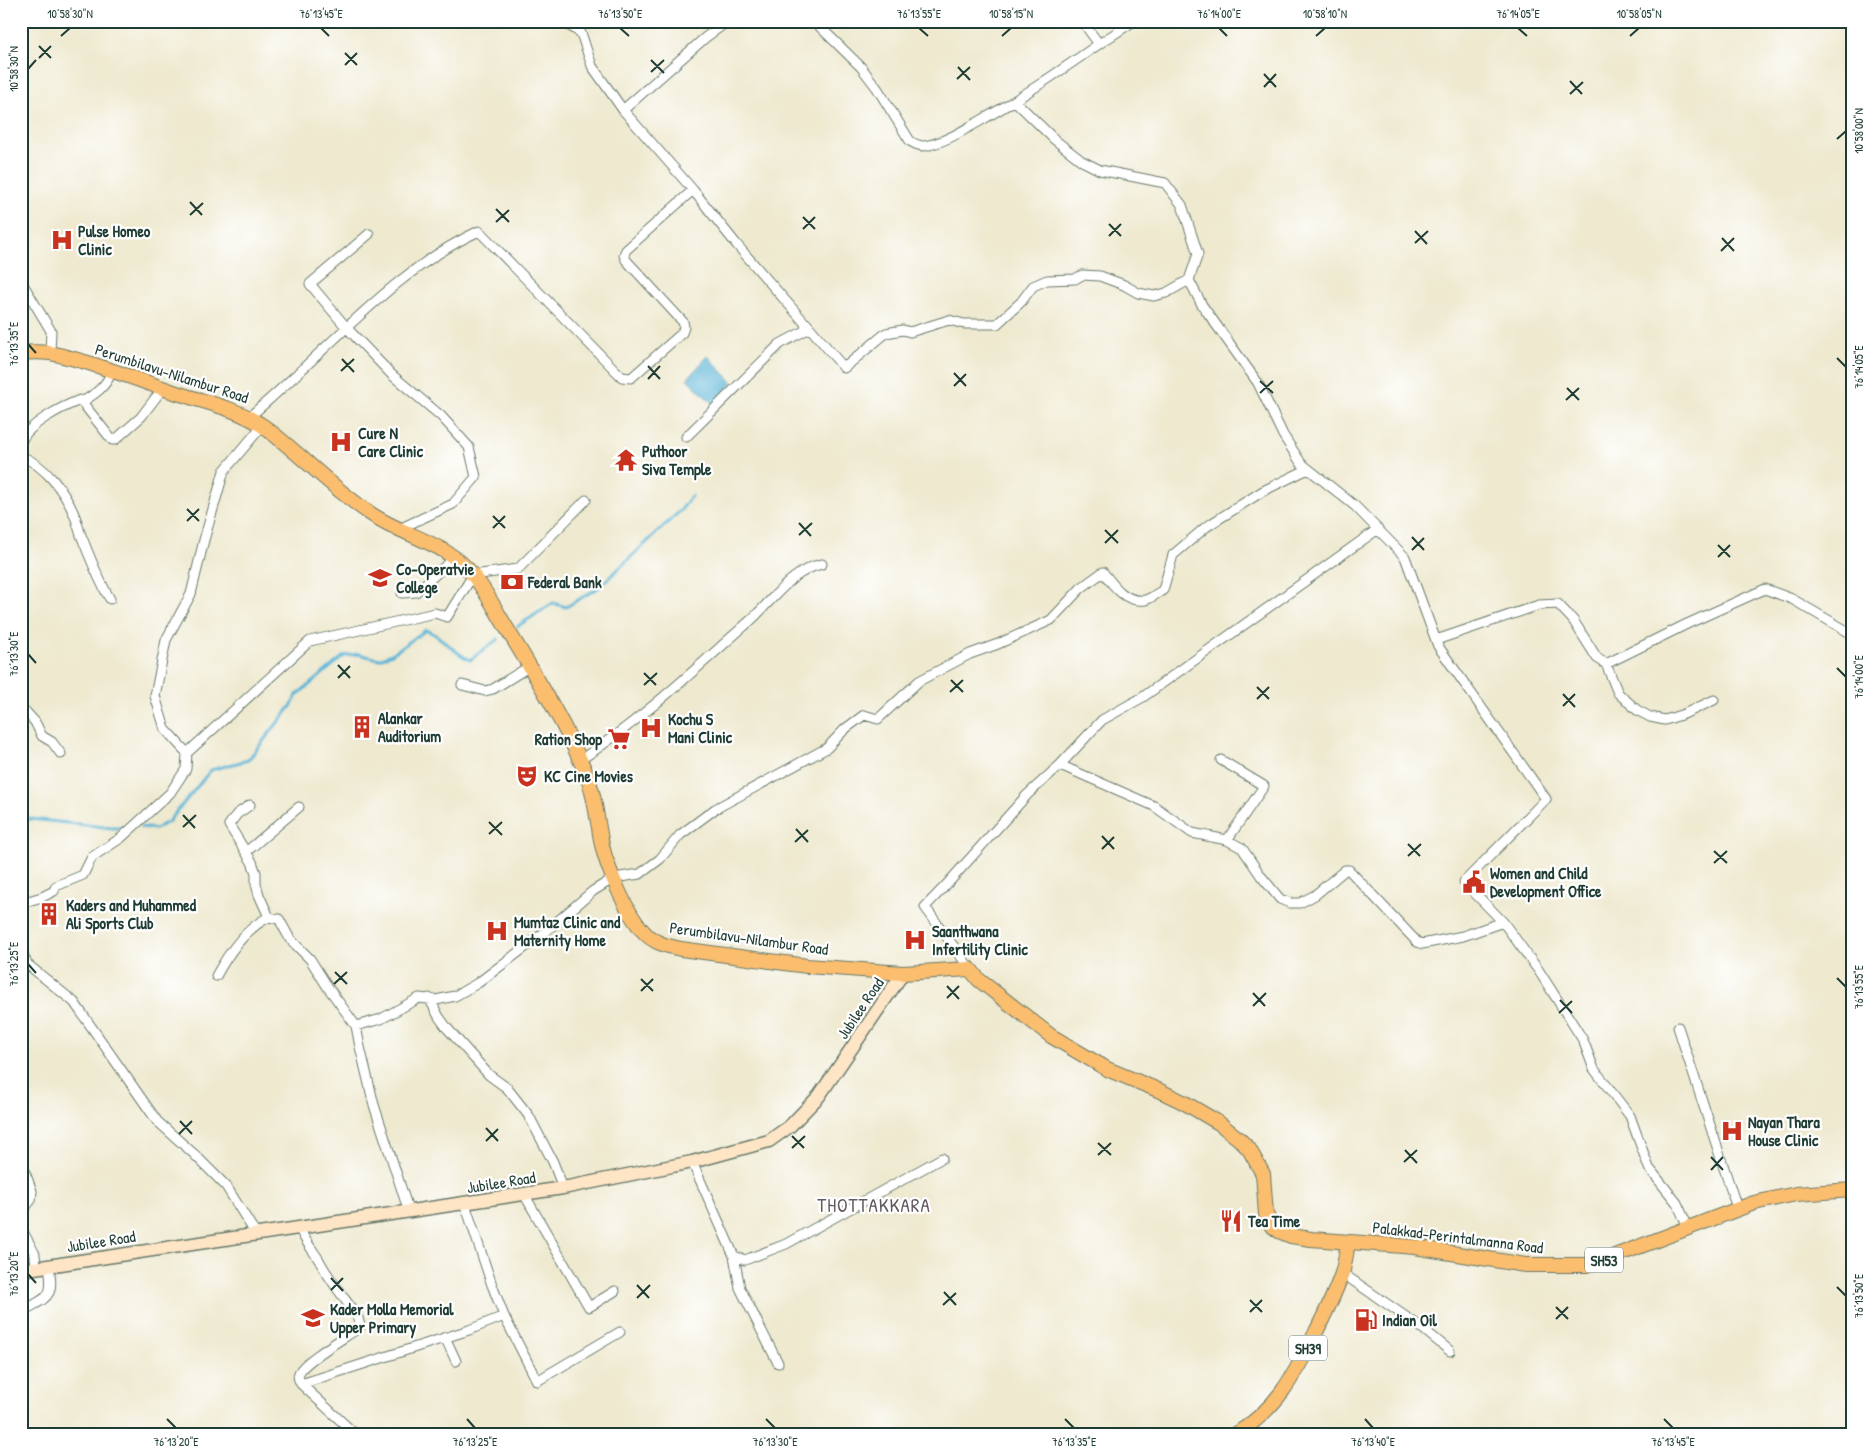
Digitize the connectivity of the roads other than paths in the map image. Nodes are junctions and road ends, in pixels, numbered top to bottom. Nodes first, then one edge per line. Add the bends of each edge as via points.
1 (562, 21) edge
2 (728, 21) edge
3 (814, 21) edge
4 (1082, 21) edge
5 (1134, 21) edge
6 (1099, 44) junction
7 (1015, 101) junction
8 (623, 110) junction
9 (693, 190) junction
10 (369, 234) dead end
11 (1190, 280) junction
12 (21, 281) edge
13 (806, 323) junction
14 (346, 327) junction
15 (50, 353) junction
16 (21, 354) edge
17 (112, 371) junction
18 (163, 388) junction
19 (82, 402) junction
20 (248, 417) junction
21 (262, 426) junction
22 (686, 437) dead end
23 (21, 442) edge
24 (21, 456) edge
25 (1308, 469) junction
26 (586, 500) dead end
27 (399, 529) junction
28 (1378, 530) junction
29 (454, 558) junction
30 (822, 564) dead end
31 (473, 575) junction
32 (402, 593) dead end
33 (110, 599) dead end
34 (1852, 634) edge
35 (1436, 640) junction
36 (1606, 664) junction
37 (530, 666) junction
38 (462, 685) dead end
39 (1714, 700) dead end
40 (21, 713) edge
41 (188, 753) junction
42 (61, 754) dead end
43 (580, 760) junction
44 (1221, 760) dead end
45 (1060, 765) junction
46 (250, 805) dead end
47 (299, 807) dead end
48 (1227, 840) junction
49 (246, 852) junction
50 (614, 878) junction
51 (21, 902) edge
52 (269, 917) junction
53 (1503, 922) junction
54 (21, 937) edge
55 (23, 958) edge
56 (970, 969) junction
57 (903, 973) junction
58 (216, 976) dead end
59 (429, 998) junction
60 (356, 1026) junction
61 (1678, 1027) dead end
62 (942, 1158) dead end
63 (21, 1162) edge
64 (692, 1162) junction
65 (563, 1188) junction
66 (1852, 1190) edge
67 (524, 1194) junction
68 (465, 1204) junction
69 (1737, 1208) junction
70 (409, 1212) junction
71 (21, 1213) edge
72 (300, 1227) junction
73 (1688, 1227) junction
74 (21, 1228) edge
75 (256, 1234) junction
76 (1348, 1242) junction
77 (734, 1256) junction
78 (42, 1266) junction
79 (21, 1270) edge
80 (1342, 1273) junction
81 (615, 1291) dead end
82 (21, 1312) edge
83 (504, 1316) junction
84 (620, 1332) dead end
85 (445, 1337) junction
86 (1450, 1351) dead end
87 (456, 1361) dead end
88 (778, 1363) dead end
89 (301, 1384) junction
90 (355, 1434) edge
91 (1236, 1434) edge

1 - 8 street via 581,33 592,66
2 - 8 street
3 - 7 street via 860,67 910,141 916,145 938,143
4 - 6 street
5 - 6 street
6 - 7 street
7 - 11 street via 1082,161 1100,170 1165,183 1182,205 1198,254
8 - 9 street
9 - 13 street
9 - 14 street via 624,255 684,327 682,333 631,378 622,377 478,230 412,272
10 - 14 street via 310,284
11 - 13 street via 1154,296 1138,293 1100,276 1047,280 1033,286 1012,312 997,324 964,324 949,320 910,332 886,333 844,368
11 - 25 street via 1202,305 1258,384 1283,435
12 - 15 street via 51,331
13 - 22 street via 806,330 780,344
14 - 20 street
14 - 27 street via 469,447 476,477 453,504
15 - 16 main road, Perumbilavu-Nilambur Road
15 - 17 main road, Perumbilavu-Nilambur Road
17 - 18 main road, Perumbilavu-Nilambur Road
17 - 19 street via 101,389
18 - 19 street via 141,417 114,440
18 - 20 main road, Perumbilavu-Nilambur Road
19 - 23 street via 64,406 24,435
20 - 21 main road, Perumbilavu-Nilambur Road
21 - 27 main road, Perumbilavu-Nilambur Road via 356,504
21 - 41 street via 224,471 191,594 166,640 155,696 165,729
24 - 33 street via 37,464 61,491
25 - 28 street via 1355,506
25 - 50 street via 1263,491 1206,527 1173,555 1162,590 1146,600 1129,598 1116,589 1102,572 1081,588 1051,620 970,654 919,680 878,719 864,715 845,729 828,748 715,808 680,835 660,860 640,874
26 - 31 street via 518,569
27 - 29 main road, Perumbilavu-Nilambur Road
28 - 35 street via 1405,557
28 - 45 street via 1143,697 1102,720
29 - 31 main road, Perumbilavu-Nilambur Road
29 - 32 street via 416,592
30 - 43 street via 784,586 760,612 656,702 611,740
31 - 37 main road, Perumbilavu-Nilambur Road
31 - 41 street via 447,617 435,613 310,641
34 - 36 street via 1792,599 1765,589
35 - 36 street via 1539,605 1558,604
35 - 53 street via 1546,799 1464,882
36 - 39 street via 1618,693 1650,717 1666,720
37 - 38 street via 493,689 485,691
37 - 43 main road, Perumbilavu-Nilambur Road
40 - 42 street via 26,710 42,736 52,742
41 - 51 street via 186,769 170,793 121,838 92,857 82,875 56,886 42,898
43 - 50 main road, Perumbilavu-Nilambur Road via 592,789 603,848
44 - 48 street via 1264,786
45 - 48 street via 1154,806 1192,833
45 - 56 street via 1026,795 925,907
46 - 49 street via 229,825
47 - 49 street
48 - 53 street via 1242,848 1280,899 1290,903 1300,903 1315,895 1344,870 1349,870 1422,944 1463,936
49 - 52 street
50 - 57 main road, Perumbilavu-Nilambur Road via 643,932 665,946 807,966
50 - 59 street via 593,891 478,983 455,996 436,1000
52 - 58 street via 254,926 227,957
52 - 60 street via 279,919 290,939 310,959
53 - 73 street via 1583,1040 1594,1069 1630,1116 1649,1168 1677,1203
54 - 55 street
55 - 75 street via 26,964 74,1002 157,1121 226,1186
56 - 57 main road, Perumbilavu-Nilambur Road
56 - 76 main road via 979,980 1051,1036 1106,1070 1185,1103 1239,1139 1263,1174 1266,1214 1279,1231 1291,1236
57 - 64 main road, Jubilee Road via 819,1096 790,1126 769,1141
59 - 60 street via 419,998 381,1019
59 - 65 street via 447,1028 529,1116
60 - 70 street via 374,1105
61 - 69 street
62 - 77 street via 786,1244 744,1260
63 - 71 street via 32,1191 32,1200
64 - 65 main road, Jubilee Road
64 - 77 street
65 - 67 main road, Jubilee Road
66 - 69 main road, Palakkad-Perintalmanna Road / SH53 via 1796,1194
67 - 68 main road, Jubilee Road
67 - 81 street via 589,1307
68 - 70 main road, Jubilee Road
68 - 83 street
69 - 73 main road, Palakkad-Perintalmanna Road / SH53
70 - 72 main road, Jubilee Road
72 - 75 main road, Jubilee Road
72 - 89 street via 323,1270 358,1318 360,1326 307,1364 299,1372
73 - 76 main road, Palakkad-Perintalmanna Road / SH53 via 1588,1265 1566,1266 1525,1265 1415,1246
74 - 78 street
75 - 78 main road, Jubilee Road
76 - 80 main road, SH39
77 - 88 street via 740,1288
78 - 79 main road, Jubilee Road
78 - 82 street via 52,1287 50,1294
80 - 86 street
80 - 91 main road, SH39 via 1321,1322 1287,1386 1276,1401
83 - 84 street via 537,1381
83 - 85 street
85 - 87 street
85 - 89 street
89 - 90 street

